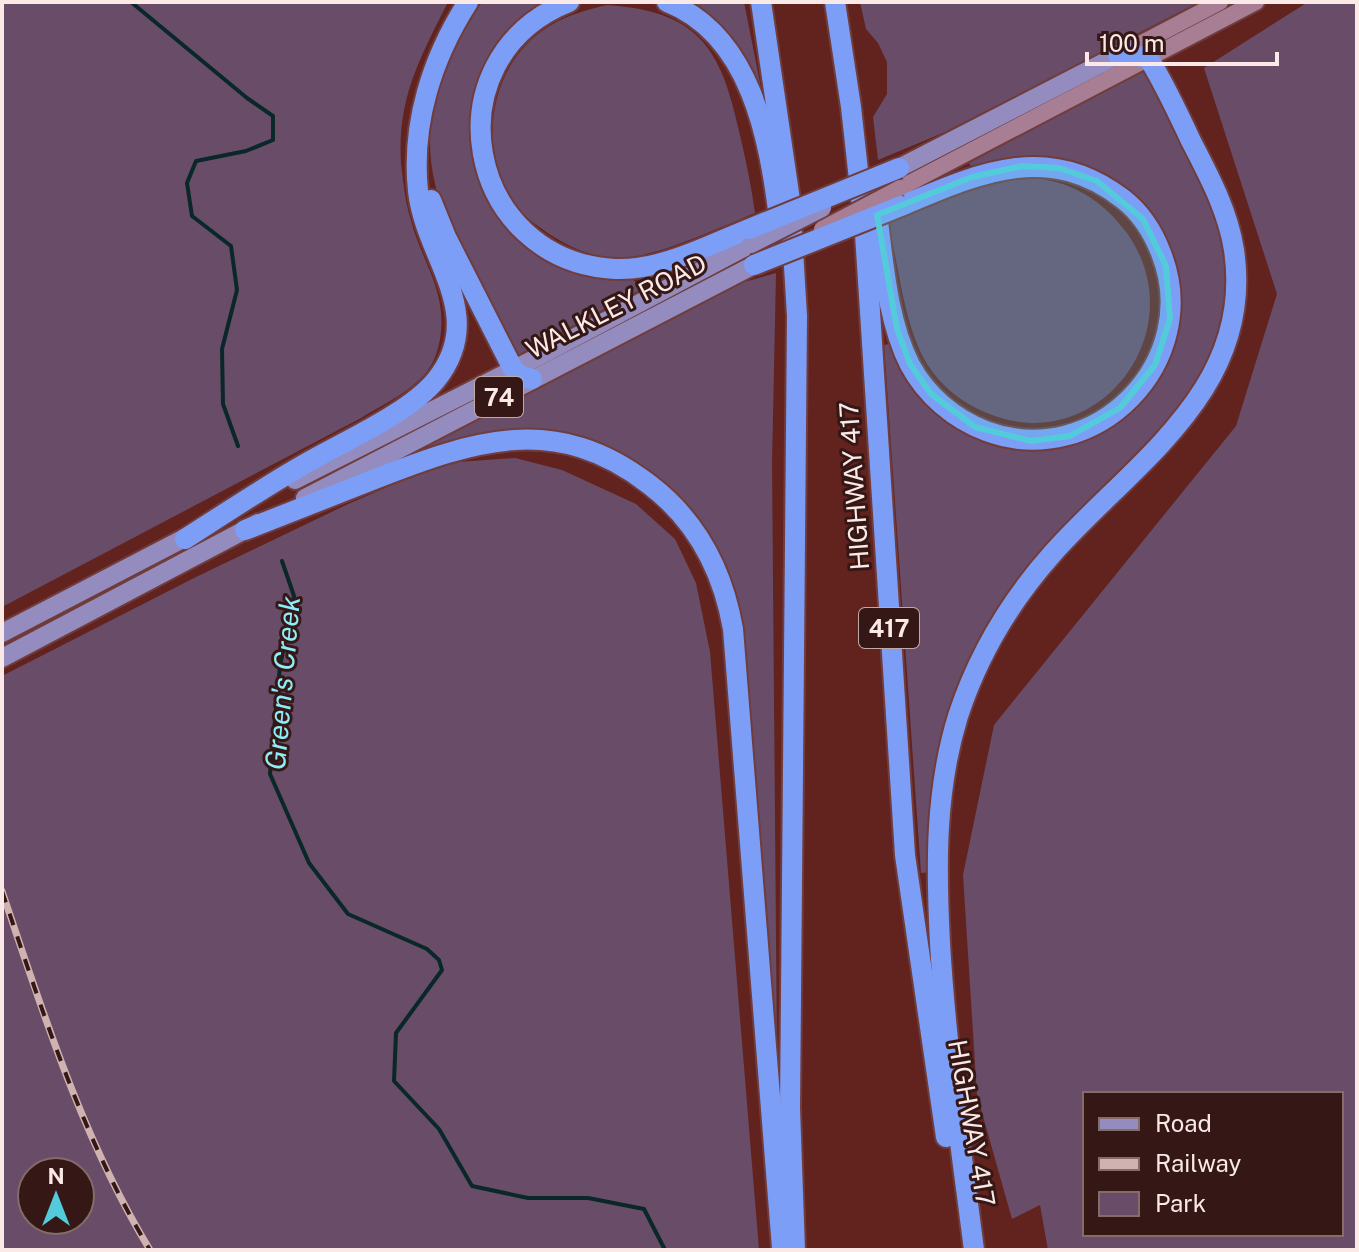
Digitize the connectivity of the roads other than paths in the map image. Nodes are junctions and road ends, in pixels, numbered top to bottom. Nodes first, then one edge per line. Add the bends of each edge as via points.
1 (468, 2) edge
2 (569, 2) edge
3 (667, 2) edge
4 (761, 2) edge
5 (838, 2) edge
6 (1220, 2) edge
7 (1256, 2) edge
8 (1118, 55) junction
9 (1149, 59) junction
10 (422, 121) junction
11 (900, 187) junction
12 (751, 246) junction
13 (513, 369) junction
14 (532, 379) junction
15 (797, 384) junction
16 (245, 530) junction
17 (185, 539) junction
18 (2, 633) edge
19 (2, 658) edge
20 (782, 1250) edge
21 (795, 1250) edge
22 (972, 1250) edge

1 - 10 highway via 439,51
2 - 12 highway via 516,37 496,65 484,97 481,150 492,186 512,219 565,259 618,269
3 - 15 highway via 696,17 719,38 753,98 777,205
4 - 15 highway, HIGHWAY 417 via 790,200
5 - 11 highway via 856,72 894,317 920,380 967,422 996,435 1031,441 1087,429 1120,408 1147,379 1167,336 1170,285 1152,233 1130,204 1087,177 1059,168 1022,166
5 - 22 highway, HIGHWAY 417 / 417 via 865,234 905,855 941,1105
6 - 8 main road
7 - 9 main road
8 - 9 highway
8 - 11 main road
9 - 11 main road
9 - 22 highway via 1226,216 1234,253 1234,308 1221,357 1196,403 1055,551 1003,619 978,664 953,735 942,788 936,868 945,1024
10 - 13 highway via 425,171 436,215
10 - 17 highway via 418,194 457,319 454,347 442,371 401,408
11 - 12 highway, bridge
11 - 12 highway, bridge
12 - 13 main road, WALKLEY ROAD / 74
12 - 14 main road, WALKLEY ROAD / 74
13 - 14 highway
13 - 17 main road, WALKLEY ROAD / 74
14 - 16 main road, WALKLEY ROAD / 74
15 - 21 highway, HIGHWAY 417 via 790,1108
16 - 19 main road, WALKLEY ROAD / 74
16 - 20 highway via 443,453 522,439 570,445 612,461 667,498 690,525 718,575 733,629
17 - 18 main road, WALKLEY ROAD / 74

